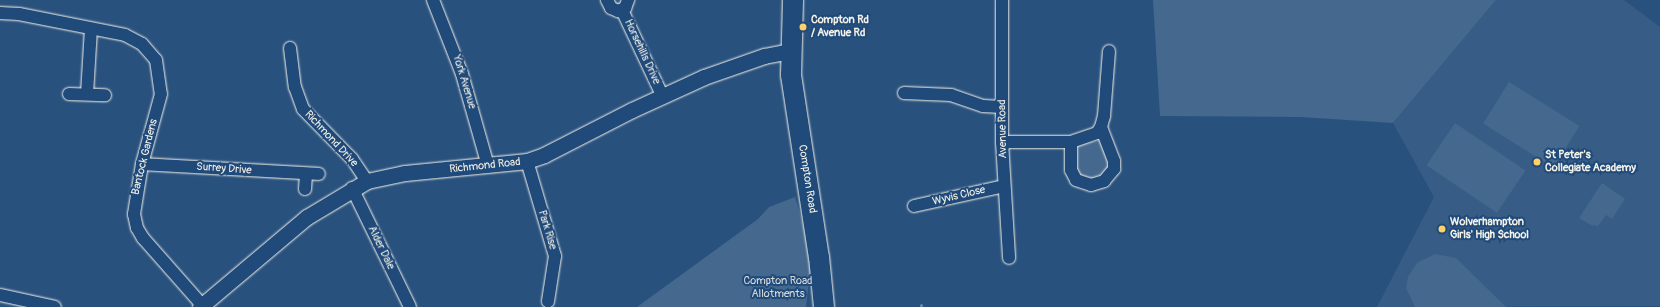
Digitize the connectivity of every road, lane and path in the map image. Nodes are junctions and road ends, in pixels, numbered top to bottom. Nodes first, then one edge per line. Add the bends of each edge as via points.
1 (433, 0) edge
2 (607, 0) edge
3 (793, 0) edge
4 (1002, 0) edge
5 (625, 5) edge
6 (0, 13) edge
7 (91, 29) junction
8 (290, 48) dead end
9 (790, 51) junction
10 (1109, 51) dead end
11 (904, 93) dead end
12 (69, 94) dead end
13 (87, 94) junction
14 (105, 95) dead end
15 (662, 96) junction
16 (1002, 107) junction
17 (1101, 127) junction
18 (1002, 142) junction
19 (1071, 142) junction
20 (527, 161) junction
21 (142, 164) junction
22 (488, 166) junction
23 (306, 174) junction
24 (319, 174) dead end
25 (367, 181) junction
26 (1004, 186) junction
27 (352, 188) junction
28 (305, 189) dead end
29 (914, 206) dead end
30 (1008, 258) dead end
31 (0, 295) edge
32 (548, 300) dead end
33 (201, 306) edge
34 (55, 307) edge
35 (410, 307) edge
36 (824, 307) edge

1 - 22 street, York Avenue via 462,74
2 - 5 street, Horsehills Drive via 611,8
3 - 9 highway, Compton Road
4 - 16 street, Avenue Road
5 - 15 street, Horsehills Drive
6 - 7 street, Bantock Gardens
7 - 13 street
7 - 21 street, Bantock Gardens via 134,39 156,60 161,94
8 - 25 street, Richmond Drive via 295,87 303,109 352,159
9 - 15 street, Richmond Road via 764,56
9 - 36 highway, Compton Road via 791,75 819,257
10 - 17 street
11 - 16 street via 952,96 983,106
12 - 13 street
13 - 14 street
15 - 20 street, Richmond Road
16 - 18 street, Avenue Road
17 - 19 street via 1092,136
17 - 19 street via 1114,161 1110,176 1104,181 1091,185 1076,180 1071,170
18 - 19 street
18 - 26 street, Avenue Road
20 - 22 street, Richmond Road
20 - 32 street, Park Rise via 555,256
21 - 23 street, Surrey Drive
21 - 33 street, Bantock Gardens via 134,200 137,228
22 - 25 street, Richmond Road via 405,173
23 - 24 street, Surrey Drive
23 - 28 street
25 - 27 street, Richmond Road
26 - 29 street, Wyvis Close
26 - 30 street, Avenue Road
27 - 33 street, Richmond Road via 307,217
27 - 35 street, Alder Dale
31 - 34 street

